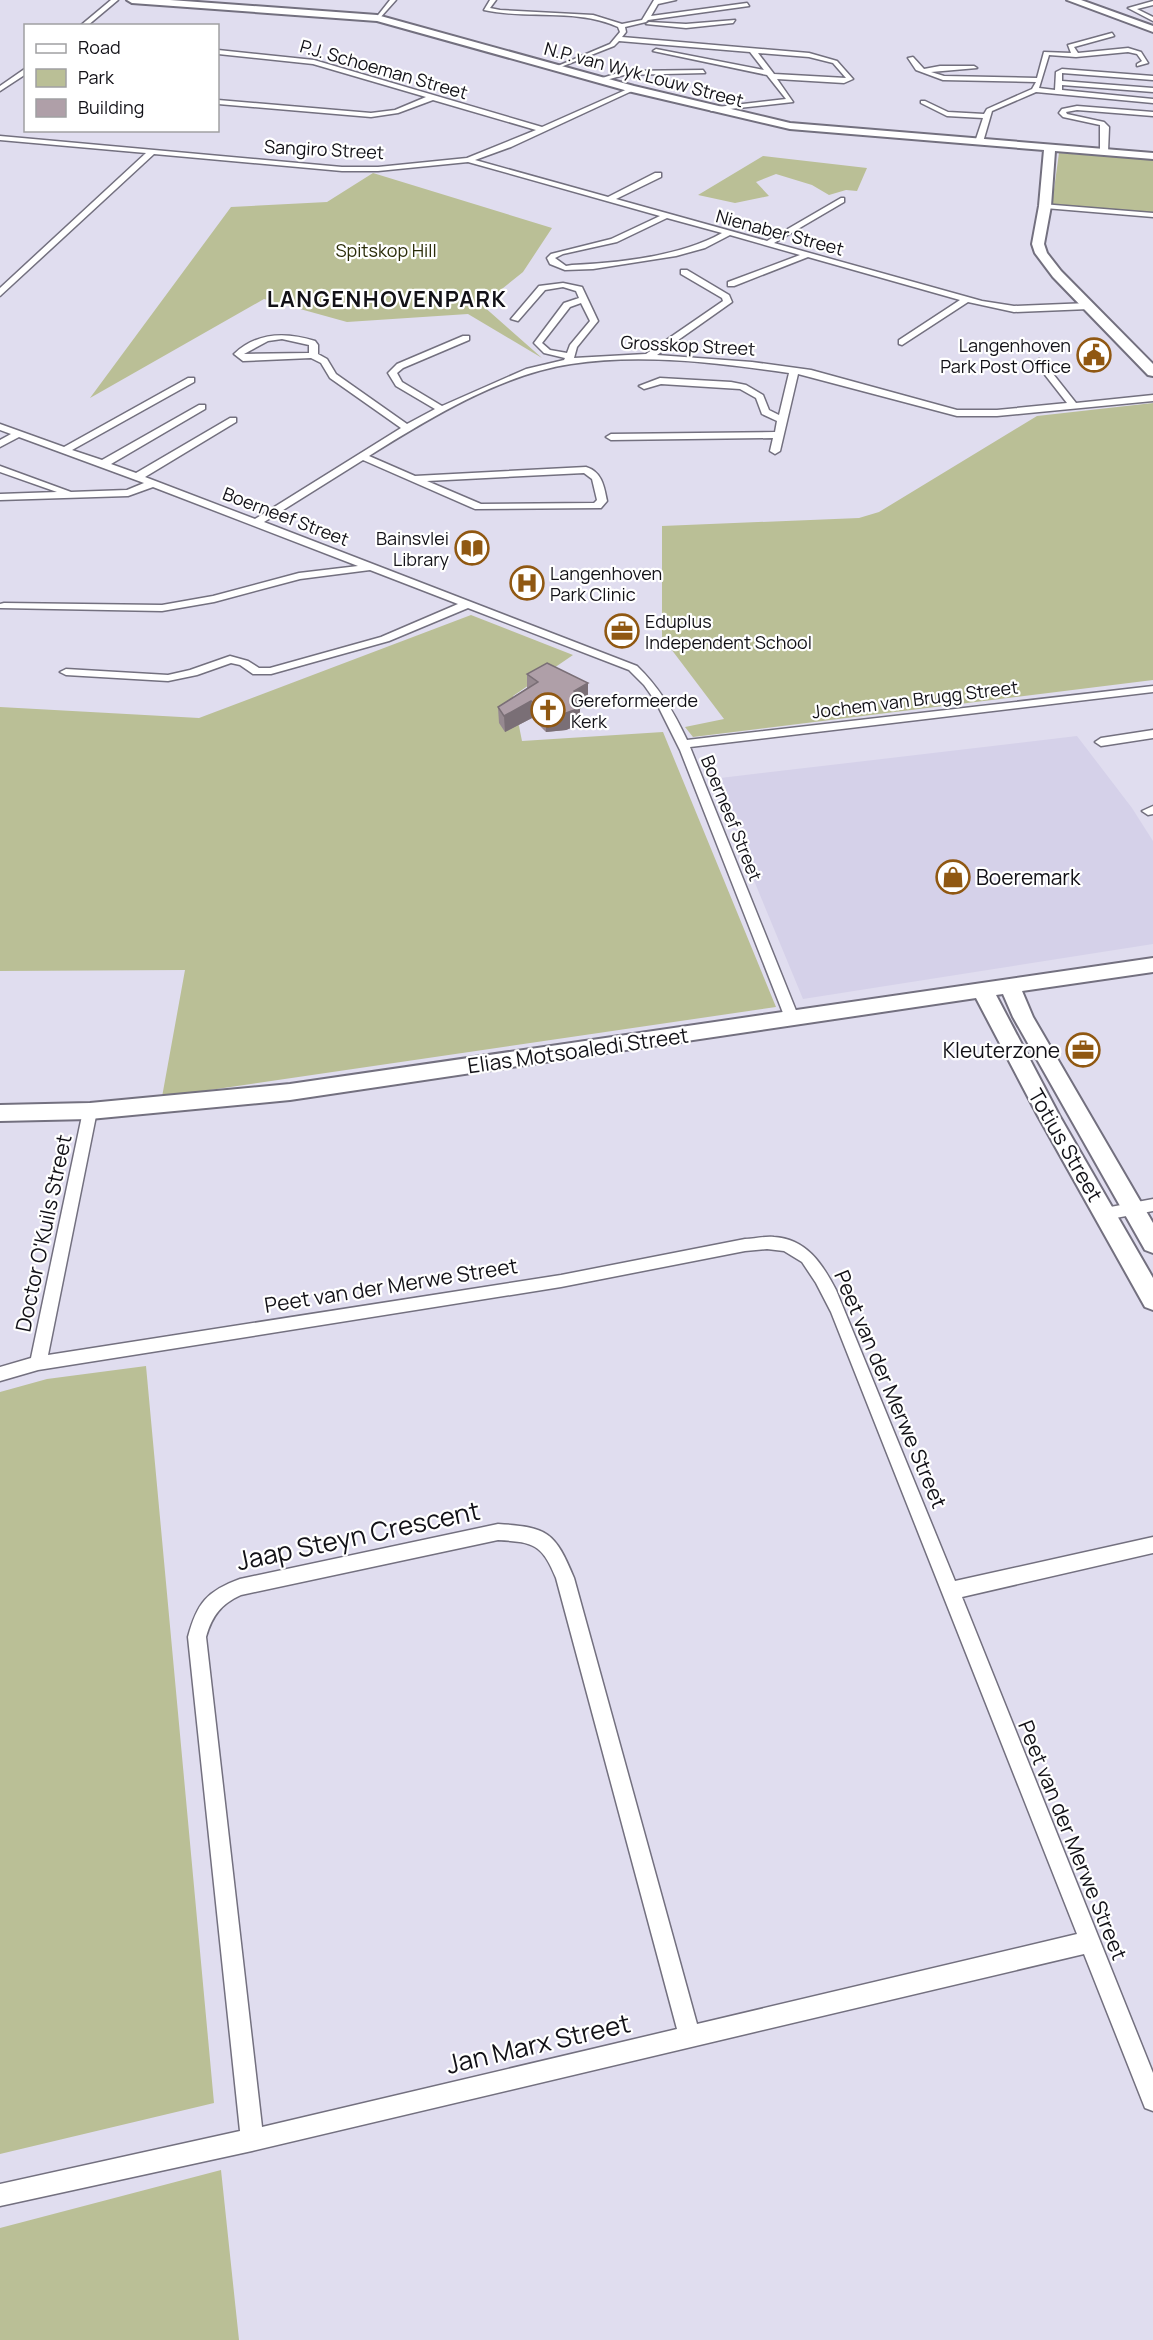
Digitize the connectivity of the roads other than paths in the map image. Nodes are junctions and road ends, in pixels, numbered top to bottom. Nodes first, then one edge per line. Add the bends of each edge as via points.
1 (115, 0) edge
2 (132, 0) edge
3 (393, 0) edge
4 (493, 0) edge
5 (673, 0) edge
6 (1072, 0) edge
7 (656, 1) edge
8 (1153, 3) edge
9 (747, 5) dead end
10 (636, 15) dead end
11 (377, 18) junction
12 (646, 18) junction
13 (1153, 19) edge
14 (733, 21) dead end
15 (613, 22) junction
16 (85, 24) edge
17 (638, 24) junction
18 (621, 26) junction
19 (1153, 29) edge
20 (1112, 35) dead end
21 (618, 39) junction
22 (642, 42) junction
23 (753, 51) junction
24 (219, 52) edge
25 (1076, 55) junction
26 (911, 58) dead end
27 (1139, 65) dead end
28 (983, 68) dead end
29 (555, 69) junction
30 (24, 70) edge
31 (923, 71) junction
32 (703, 72) dead end
33 (769, 74) junction
34 (1131, 76) junction
35 (1153, 78) edge
36 (599, 80) junction
37 (1040, 80) junction
38 (1059, 83) junction
39 (16, 85) dead end
40 (3, 86) edge
41 (632, 89) junction
42 (1135, 89) junction
43 (1035, 90) junction
44 (1153, 90) edge
45 (1058, 93) junction
46 (431, 98) junction
47 (1136, 100) junction
48 (1153, 101) edge
49 (219, 102) edge
50 (923, 102) dead end
51 (711, 109) junction
52 (1153, 114) edge
53 (987, 116) junction
54 (540, 129) junction
55 (0, 138) edge
56 (979, 142) junction
57 (1050, 148) junction
58 (153, 151) junction
59 (1104, 152) junction
60 (1153, 156) edge
61 (468, 160) junction
62 (658, 175) dead end
63 (607, 200) junction
64 (841, 200) dead end
65 (1045, 206) junction
66 (1153, 215) edge
67 (665, 216) junction
68 (728, 233) junction
69 (768, 244) junction
70 (807, 255) junction
71 (684, 272) dead end
72 (731, 284) dead end
73 (0, 293) edge
74 (585, 299) junction
75 (967, 299) junction
76 (1089, 306) junction
77 (515, 319) dead end
78 (466, 338) dead end
79 (902, 342) dead end
80 (313, 355) junction
81 (648, 357) junction
82 (568, 359) junction
83 (1039, 362) dead end
84 (794, 371) junction
85 (1153, 372) edge
86 (191, 380) dead end
87 (644, 386) dead end
88 (1153, 398) edge
89 (1074, 406) junction
90 (202, 407) dead end
91 (441, 409) junction
92 (234, 420) dead end
93 (782, 420) junction
94 (0, 427) edge
95 (407, 428) junction
96 (18, 434) junction
97 (778, 435) junction
98 (611, 437) dead end
99 (0, 444) edge
100 (65, 450) junction
101 (776, 451) dead end
102 (362, 456) junction
103 (103, 464) junction
104 (0, 469) edge
105 (14, 474) junction
106 (137, 477) junction
107 (414, 479) junction
108 (0, 483) edge
109 (153, 483) junction
110 (75, 495) junction
111 (0, 497) edge
112 (256, 523) junction
113 (369, 567) junction
114 (468, 604) junction
115 (4, 606) dead end
116 (66, 672) dead end
117 (1153, 689) edge
118 (1153, 734) edge
119 (1101, 742) dead end
120 (682, 744) junction
121 (1153, 965) edge
122 (1040, 981) junction
123 (1009, 985) junction
124 (982, 989) junction
125 (950, 995) junction
126 (1023, 1017) junction
127 (792, 1018) junction
128 (1000, 1027) junction
129 (90, 1112) junction
130 (0, 1113) edge
131 (1143, 1207) edge
132 (1106, 1214) junction
133 (1153, 1244) edge
134 (1153, 1300) edge
135 (38, 1363) junction
136 (0, 1374) edge
137 (1153, 1545) edge
138 (950, 1591) junction
139 (1089, 1942) junction
140 (690, 2036) junction
141 (1153, 2100) edge
142 (252, 2140) junction
143 (0, 2194) edge

1 - 16 street
2 - 11 street, N.P. van Wyk Louw Street
3 - 11 street
4 - 15 street via 486,9
5 - 7 street
6 - 19 street
7 - 12 street
8 - 13 street via 1131,8
9 - 12 street
10 - 15 street
11 - 29 street, N.P. van Wyk Louw Street
12 - 17 street
14 - 17 street via 686,26
15 - 18 street
17 - 18 street
18 - 21 street via 623,32
20 - 25 street via 1070,46
21 - 22 street
21 - 29 street
22 - 23 street
22 - 33 street via 648,50
23 - 33 street
23 - 33 street via 826,58 837,63 850,79
24 - 46 street, P.J. Schoeman Street via 303,59
25 - 27 street via 1134,50 1146,62
25 - 37 street via 1046,53
26 - 31 street
28 - 31 street
29 - 36 street, N.P. van Wyk Louw Street
30 - 40 street
31 - 37 street via 946,79
32 - 36 street via 624,73
33 - 51 street via 789,102
34 - 35 street
34 - 38 street via 1062,71
34 - 42 street
36 - 41 street, N.P. van Wyk Louw Street
37 - 43 street
38 - 42 street
38 - 45 street
39 - 40 street
41 - 51 street, N.P. van Wyk Louw Street
41 - 54 street, Sangiro Street
42 - 44 street
42 - 47 street
43 - 45 street
43 - 53 street via 993,106
45 - 47 street
46 - 49 street via 396,112 371,115
46 - 54 street, P.J. Schoeman Street
47 - 48 street
50 - 53 street via 942,113
51 - 56 street, N.P. van Wyk Louw Street via 820,130
52 - 59 street via 1064,110 1065,116 1102,123
53 - 56 street
54 - 61 street, Sangiro Street
55 - 58 street, Sangiro Street
56 - 57 street, N.P. van Wyk Louw Street
57 - 59 street, N.P. van Wyk Louw Street
57 - 65 street
58 - 61 street, Sangiro Street via 359,170
58 - 73 street
59 - 60 street, N.P. van Wyk Louw Street
61 - 63 street, Nienaber Street
62 - 63 street
63 - 67 street, Nienaber Street
64 - 69 street
65 - 66 street
65 - 76 street via 1038,244 1041,253
67 - 68 street, Nienaber Street
67 - 68 street via 612,241 557,253 551,258 565,268 650,259 693,250
68 - 69 street, Nienaber Street
69 - 70 street, Nienaber Street
70 - 72 street
70 - 75 street, Nienaber Street
71 - 81 street via 726,297 728,302
74 - 77 street via 574,286 546,286 538,290
74 - 82 street via 594,321
74 - 82 street via 567,305 538,343 543,350
75 - 76 street, Nienaber Street via 1014,309
75 - 79 street
76 - 85 street
78 - 91 street via 392,373 399,384
80 - 80 street via 243,358 238,354 280,335 312,343
80 - 95 street via 324,361 333,376
81 - 82 street, Grosskop Street
81 - 84 street, Grosskop Street
82 - 91 street, Grosskop Street
83 - 89 street
84 - 89 street, Grosskop Street via 957,412 997,413
84 - 93 street
86 - 100 street
87 - 93 street via 660,381 743,387 760,397 765,412
88 - 89 street, Grosskop Street
90 - 103 street
91 - 95 street, Grosskop Street
92 - 106 street
93 - 97 street
94 - 96 street, Boerneef Street
95 - 102 street, Grosskop Street
96 - 99 street
96 - 100 street, Boerneef Street
97 - 98 street
97 - 101 street
100 - 103 street, Boerneef Street
102 - 107 street
102 - 112 street, Grosskop Street
103 - 106 street, Boerneef Street
104 - 105 street
105 - 108 street
105 - 110 street
106 - 109 street, Boerneef Street
107 - 107 street via 481,507 585,507 597,506 602,501 597,478 585,470
109 - 110 street via 128,494
109 - 112 street, Boerneef Street
110 - 111 street
112 - 113 street, Boerneef Street
113 - 114 street, Boerneef Street
113 - 115 street via 299,576 214,600 162,608
114 - 116 street via 385,639 263,672 230,659 174,678
114 - 120 street, Boerneef Street via 633,668 651,685
117 - 120 street, Jochem van Brugg Street
118 - 119 street
120 - 127 street, Boerneef Street
121 - 122 street, Elias Motsoaledi Street
122 - 123 street, Elias Motsoaledi Street
122 - 126 street via 1026,996
123 - 124 street, Elias Motsoaledi Street
123 - 126 street, Totius Street
124 - 125 street, Elias Motsoaledi Street
124 - 128 street, Totius Street
125 - 127 street, Elias Motsoaledi Street
125 - 128 street via 977,1006
126 - 131 street, Totius Street
127 - 129 street, Elias Motsoaledi Street via 290,1092
128 - 132 street, Totius Street
129 - 130 street, Elias Motsoaledi Street
129 - 135 street, Doctor O'Kuils Street
131 - 132 street
131 - 133 street, Totius Street
132 - 134 street, Totius Street
135 - 136 street, Peet van der Merwe Street
135 - 138 street, Peet van der Merwe Street via 561,1281 745,1245 789,1246 819,1271 839,1312
137 - 138 street
138 - 139 street, Peet van der Merwe Street
139 - 140 street, Jan Marx Street
139 - 141 street, Peet van der Merwe Street
140 - 142 street, Jan Marx Street
140 - 142 street, Jaap Steyn Crescent via 565,1578 556,1554 543,1538 498,1532 240,1587 214,1601 202,1617 197,1637
142 - 143 street, Jan Marx Street

